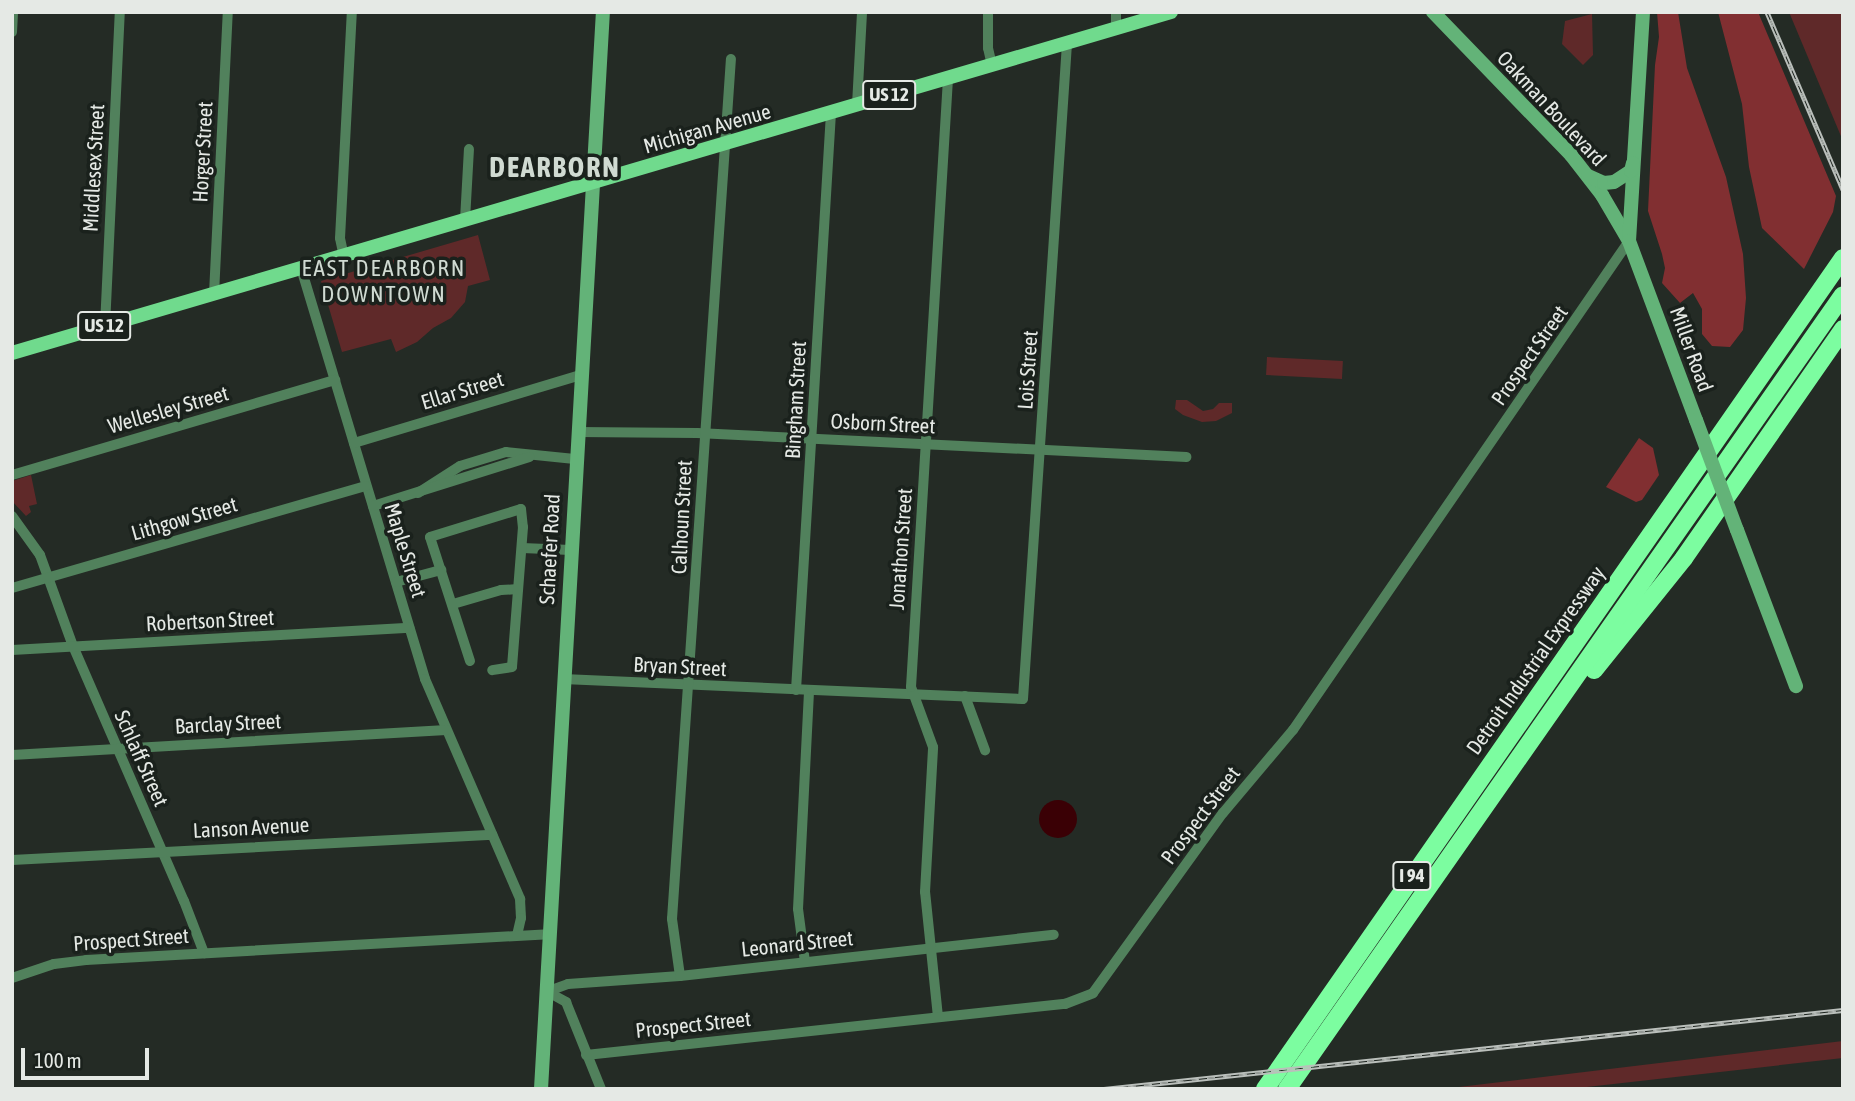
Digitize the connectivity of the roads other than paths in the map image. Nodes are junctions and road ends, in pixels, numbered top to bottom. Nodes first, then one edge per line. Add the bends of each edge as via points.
1 (13, 12) edge
2 (120, 12) edge
3 (228, 12) edge
4 (352, 12) edge
5 (603, 12) edge
6 (862, 12) edge
7 (988, 12) edge
8 (1116, 12) edge
9 (1171, 12) edge
10 (1433, 12) edge
11 (1643, 12) edge
12 (1116, 29) junction
13 (12, 32) edge
14 (1067, 43) junction
15 (731, 59) dead end
16 (992, 66) junction
17 (948, 78) junction
18 (857, 105) junction
19 (831, 113) junction
20 (727, 144) junction
21 (469, 149) dead end
22 (1634, 156) junction
23 (1587, 175) junction
24 (593, 183) junction
25 (465, 220) junction
26 (1629, 241) junction
27 (344, 257) junction
28 (1843, 258) edge
29 (301, 268) junction
30 (214, 294) junction
31 (1843, 295) edge
32 (104, 326) junction
33 (1843, 329) edge
34 (12, 353) edge
35 (581, 374) junction
36 (335, 380) junction
37 (577, 432) junction
38 (705, 434) junction
39 (813, 439) junction
40 (354, 443) junction
41 (926, 444) junction
42 (1041, 449) junction
43 (1186, 457) dead end
44 (575, 459) junction
45 (12, 475) edge
46 (366, 486) junction
47 (373, 506) junction
48 (12, 516) edge
49 (522, 548) junction
50 (571, 550) junction
51 (441, 570) junction
52 (50, 577) junction
53 (396, 582) junction
54 (12, 588) edge
55 (518, 589) junction
56 (453, 604) junction
57 (409, 628) junction
58 (73, 646) junction
59 (12, 650) edge
60 (470, 661) dead end
61 (492, 670) dead end
62 (563, 679) junction
63 (688, 686) junction
64 (1796, 686) dead end
65 (796, 690) junction
66 (809, 691) junction
67 (912, 694) junction
68 (965, 696) junction
69 (446, 730) junction
70 (1538, 732) junction
71 (117, 749) junction
72 (985, 750) dead end
73 (12, 755) edge
74 (492, 835) junction
75 (162, 850) junction
76 (12, 860) edge
77 (548, 934) junction
78 (517, 935) junction
79 (1054, 935) dead end
80 (930, 949) junction
81 (204, 953) junction
82 (805, 961) junction
83 (680, 976) junction
84 (12, 978) edge
85 (546, 992) junction
86 (938, 1017) junction
87 (586, 1055) junction
88 (541, 1089) edge
89 (601, 1089) edge
90 (1265, 1089) edge
91 (1287, 1089) edge

1 - 13 street
2 - 32 street, Middlesex Street
3 - 30 street, Horger Street
4 - 27 street via 340,238
5 - 24 main road, Schaefer Road
6 - 18 street
7 - 16 street
8 - 12 street
9 - 12 main road, Michigan Avenue / US 12
10 - 23 main road, Oakman Boulevard
11 - 22 main road, Miller Road
12 - 14 main road, Michigan Avenue / US 12
14 - 16 main road, Michigan Avenue / US 12
14 - 42 street, Lois Street
15 - 20 street, Calhoun Street
16 - 17 main road, Michigan Avenue / US 12
17 - 18 main road, Michigan Avenue / US 12
17 - 41 street, Jonathon Street
18 - 19 main road, Michigan Avenue / US 12
19 - 20 main road, Michigan Avenue / US 12
19 - 39 street, Bingham Street
20 - 24 main road, Michigan Avenue / US 12
20 - 38 street, Calhoun Street
21 - 25 street
22 - 23 main road via 1631,171 1614,182
22 - 26 main road, Miller Road
23 - 26 main road, Oakman Boulevard
24 - 25 main road, Michigan Avenue / US 12
24 - 35 main road, Schaefer Road
25 - 27 main road, Michigan Avenue / US 12
26 - 64 main road, Miller Road, bridge
26 - 86 street, Prospect Street via 1293,730 1229,804 1093,993 1065,1004
27 - 29 main road, Michigan Avenue / US 12
28 - 90 highway, Detroit Industrial Expressway / I 94
29 - 30 main road, Michigan Avenue / US 12
29 - 36 street, Maple Street
30 - 32 main road, Michigan Avenue / US 12
31 - 70 highway, Detroit Industrial Expressway / I 94
32 - 34 main road, Michigan Avenue / US 12
33 - 70 highway via 1684,558
35 - 37 main road, Schaefer Road
35 - 40 street, Ellar Street
36 - 40 street, Maple Street
36 - 45 street, Wellesley Street
37 - 38 street, Osborn Street
37 - 44 main road, Schaefer Road
38 - 39 street, Osborn Street
38 - 63 street, Calhoun Street
39 - 41 street, Osborn Street
39 - 65 street, Bingham Street
40 - 46 street, Maple Street
41 - 42 street, Osborn Street
41 - 67 street, Jonathon Street
42 - 43 street, Osborn Street
42 - 68 street, Lois Street via 1023,699
44 - 47 street via 533,456
44 - 50 main road, Schaefer Road
46 - 47 street, Maple Street
46 - 52 street, Lithgow Street
47 - 53 street, Maple Street
48 - 52 street, Schlaff Street
49 - 50 street
49 - 51 street via 521,509 430,537
49 - 55 street
50 - 62 main road, Schaefer Road
51 - 53 street
51 - 56 street
52 - 54 street, Lithgow Street
52 - 58 street, Schlaff Street
53 - 57 street, Maple Street
55 - 56 street
55 - 61 street via 512,667
56 - 60 street
57 - 58 street, Robertson Street
57 - 69 street, Maple Street
58 - 59 street, Robertson Street
58 - 71 street, Schlaff Street
62 - 63 street, Bryan Street
62 - 77 main road, Schaefer Road
63 - 65 street, Bryan Street
63 - 83 street, Calhoun Street via 672,919
65 - 66 street, Bryan Street
66 - 67 street
66 - 82 street via 798,909
67 - 68 street
67 - 80 street, Jonathon Street via 933,747 925,892
68 - 72 street
69 - 71 street, Barclay Street
69 - 74 street, Maple Street
70 - 91 highway, Detroit Industrial Expressway / I 94
71 - 73 street, Barclay Street
71 - 75 street, Schlaff Street
74 - 75 street, Lanson Avenue
74 - 78 street, Maple Street via 520,899
75 - 76 street, Lanson Avenue
75 - 81 street, Schlaff Street
77 - 78 street, Prospect Street
77 - 85 main road, Schaefer Road
78 - 81 street, Prospect Street
79 - 80 street, Leonard Street
80 - 82 street, Leonard Street
80 - 86 street, Jonathon Street
81 - 84 street, Prospect Street via 69,961
82 - 83 street, Leonard Street
83 - 85 street, Leonard Street via 568,984
85 - 87 street via 566,1002
85 - 88 main road, Schaefer Road
86 - 87 street, Prospect Street
87 - 89 street

